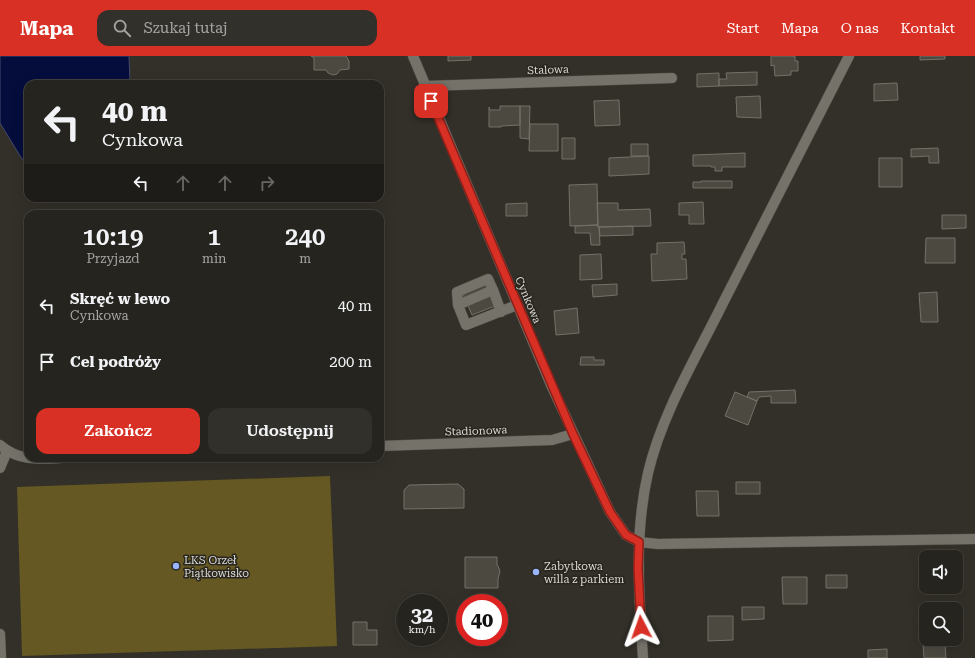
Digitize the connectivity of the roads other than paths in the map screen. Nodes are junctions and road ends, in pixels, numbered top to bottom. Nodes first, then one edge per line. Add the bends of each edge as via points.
1 (412, 56) edge
2 (849, 56) edge
3 (672, 78) dead end
4 (425, 86) junction
5 (517, 305) junction
6 (501, 312) junction
7 (573, 434) junction
8 (384, 446) edge
9 (4, 448) edge
10 (24, 456) edge
11 (0, 468) edge
12 (975, 539) edge
13 (639, 542) junction
14 (0, 634) edge
15 (1, 658) edge
16 (643, 658) edge

1 - 4 street, Cynkowa
2 - 13 street via 664,425 648,473
3 - 4 street, Stalowa
4 - 5 street, Cynkowa
5 - 6 street
5 - 7 street, Cynkowa
6 - 6 street via 466,325 458,305 493,290
7 - 8 street, Stadionowa via 552,440
7 - 13 street, Cynkowa via 610,512 626,535
9 - 10 street
9 - 11 street
12 - 13 street via 658,544
13 - 16 street via 639,603
14 - 15 street

